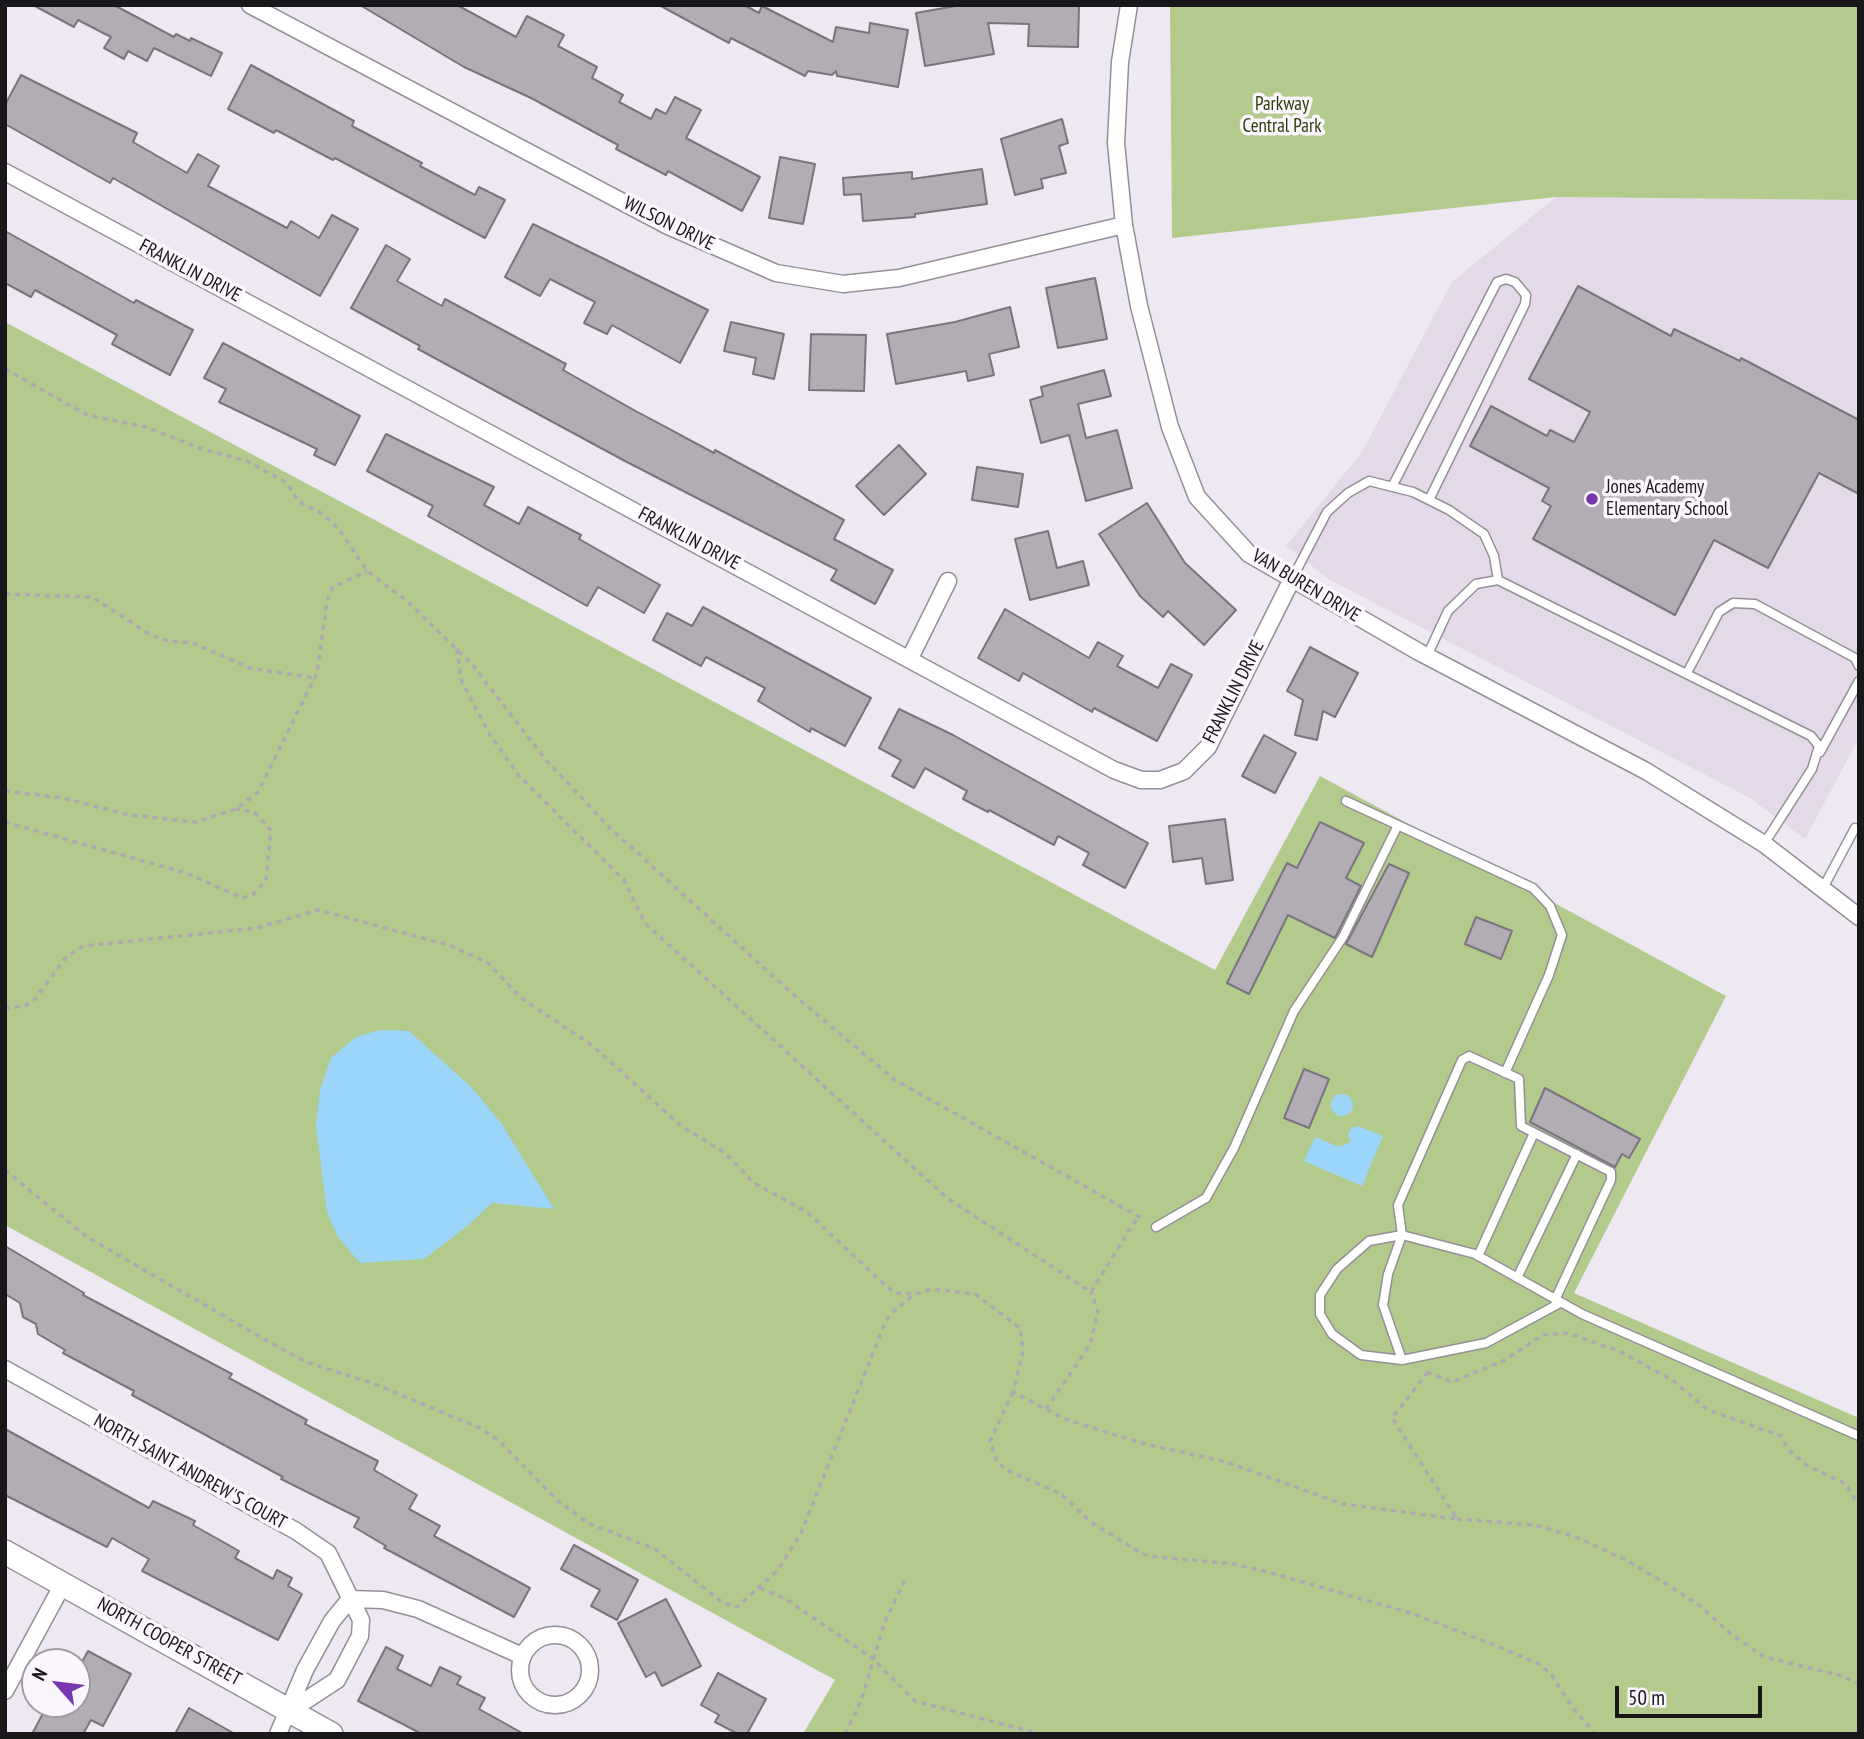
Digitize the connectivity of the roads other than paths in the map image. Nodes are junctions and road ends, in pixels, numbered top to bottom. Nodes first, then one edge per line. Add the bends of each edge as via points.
1 (250, 5) edge
2 (1129, 5) edge
3 (5, 172) edge
4 (1124, 225) junction
5 (1393, 485) junction
6 (1429, 500) junction
7 (1498, 580) junction
8 (948, 581) dead end
9 (1291, 581) junction
10 (1427, 656) junction
11 (910, 658) junction
12 (1859, 666) edge
13 (1686, 673) junction
14 (1859, 681) edge
15 (1812, 766) junction
16 (1346, 801) dead end
17 (1398, 825) junction
18 (1855, 828) dead end
19 (1764, 844) junction
20 (1822, 890) junction
21 (1859, 917) edge
22 (1505, 1073) junction
23 (1534, 1133) junction
24 (1577, 1154) junction
25 (1156, 1227) road end
26 (1402, 1235) junction
27 (1478, 1256) junction
28 (1517, 1278) junction
29 (1558, 1301) junction
30 (1402, 1360) junction
31 (5, 1369) edge
32 (1859, 1436) edge
33 (5, 1552) edge
34 (63, 1584) junction
35 (350, 1599) junction
36 (522, 1656) junction
37 (5, 1691) edge
38 (291, 1710) junction
39 (278, 1734) edge
40 (331, 1734) edge

1 - 4 street, WILSON DRIVE via 668,226 776,273 843,284 900,278
2 - 4 street, VAN BUREN DRIVE via 1115,144
3 - 11 street, FRANKLIN DRIVE
4 - 9 street, VAN BUREN DRIVE via 1170,427 1197,497 1249,554
5 - 6 lane
5 - 6 lane via 1497,282 1515,282 1526,295 1525,304
5 - 9 lane via 1369,481 1327,512
6 - 7 lane via 1484,534
7 - 10 lane via 1476,584 1448,611
7 - 13 lane
8 - 11 street
9 - 10 street, VAN BUREN DRIVE
9 - 11 street, FRANKLIN DRIVE via 1208,747 1184,771 1160,780 1141,780 1114,770
10 - 19 street, VAN BUREN DRIVE via 1646,771
12 - 13 lane via 1855,658 1755,604 1733,603 1719,612
13 - 15 lane via 1811,736 1819,746
14 - 15 lane
15 - 19 lane
16 - 17 lane
17 - 22 lane via 1533,888 1550,906 1562,935
17 - 25 lane via 1343,937 1294,1011 1234,1147 1206,1198
18 - 20 lane
19 - 20 street, VAN BUREN DRIVE
20 - 21 street, VAN BUREN DRIVE
22 - 23 lane via 1519,1079 1521,1126
22 - 26 lane via 1469,1056 1462,1060 1398,1205
23 - 24 lane
23 - 27 lane
24 - 28 lane
24 - 29 lane via 1611,1172 1611,1180
26 - 27 lane
26 - 30 lane via 1383,1305
26 - 30 lane via 1368,1241 1337,1269 1320,1295 1320,1314 1332,1334 1361,1355
27 - 28 lane
28 - 29 lane
29 - 30 lane via 1486,1343
29 - 32 lane
31 - 35 street, NORTH SAINT ANDREW'S COURT via 307,1538 328,1553
33 - 34 main road, NORTH COOPER STREET
34 - 37 street
34 - 38 main road, NORTH COOPER STREET
35 - 36 street via 383,1600 418,1609
35 - 38 street via 305,1670
35 - 38 street, NORTH SAINT ANDREW'S COURT via 361,1620 360,1636 343,1669 337,1680
36 - 36 street via 520,1678 540,1702 562,1704 587,1684 589,1660 574,1640 563,1635 539,1638
38 - 39 street
38 - 40 main road, NORTH COOPER STREET

